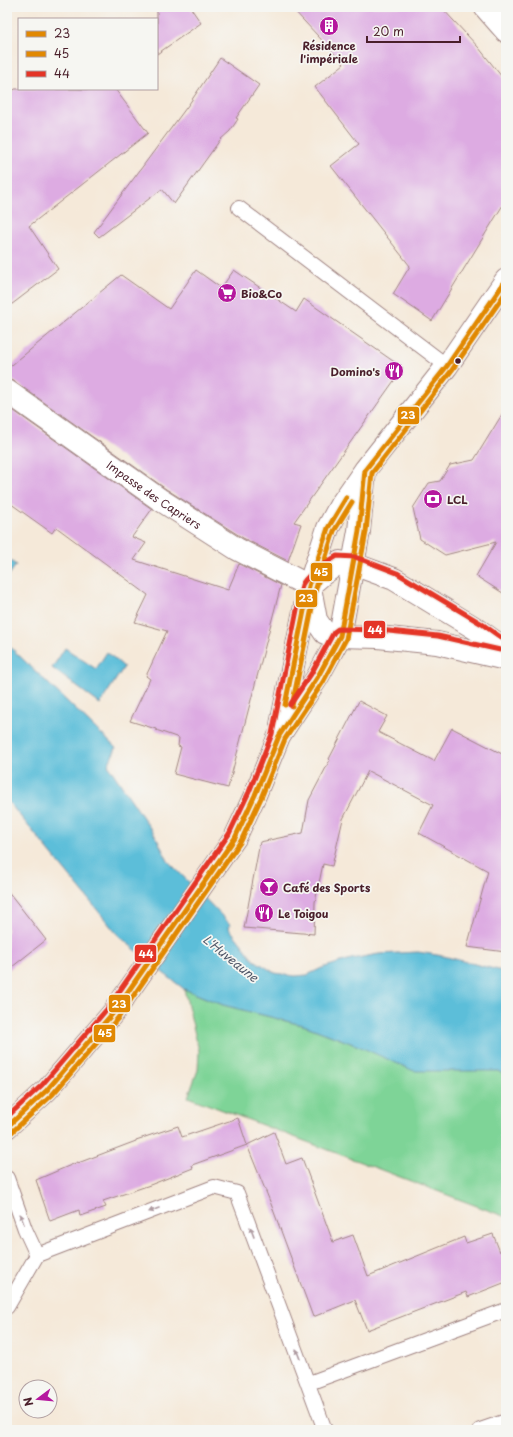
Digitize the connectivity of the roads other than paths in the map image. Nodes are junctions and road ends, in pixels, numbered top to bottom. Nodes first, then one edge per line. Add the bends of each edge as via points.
1 (239, 208) dead end
2 (506, 280) edge
3 (447, 366) junction
4 (7, 391) edge
5 (365, 470) junction
6 (353, 564) junction
7 (309, 586) junction
8 (340, 636) junction
9 (506, 650) edge
10 (506, 659) edge
11 (279, 736) junction
12 (7, 1127) edge
13 (7, 1178) edge
14 (37, 1255) junction
15 (7, 1307) edge
16 (506, 1310) edge
17 (309, 1383) junction
18 (506, 1421) edge
19 (325, 1430) edge
20 (480, 1430) edge

1 - 3 lane
2 - 3 street
3 - 5 street
4 - 7 street, Impasse des Capriers via 159,499 230,545
5 - 6 street
5 - 7 street via 328,528
6 - 7 street via 340,562
6 - 8 street
6 - 9 street via 394,579
7 - 8 street via 316,620 325,633
7 - 11 street
8 - 10 street via 437,642
8 - 11 street via 317,678
11 - 12 street via 235,838 150,962 90,1041 47,1090
14 -> 13 lane
14 - 15 lane
17 -> 14 lane via 237,1193 214,1187
16 - 17 lane
17 - 19 lane
18 - 20 lane

